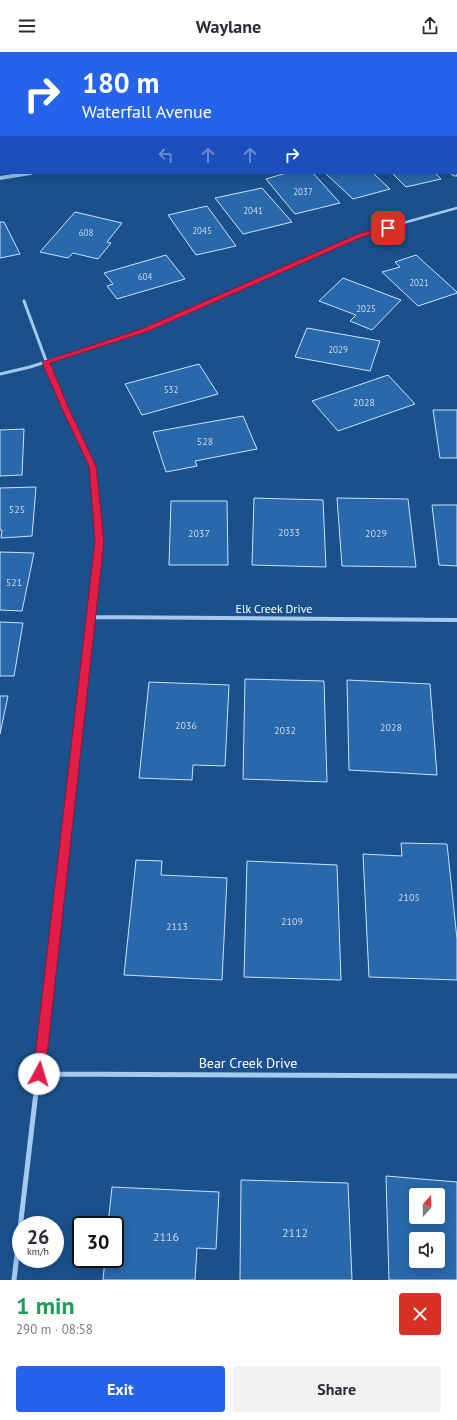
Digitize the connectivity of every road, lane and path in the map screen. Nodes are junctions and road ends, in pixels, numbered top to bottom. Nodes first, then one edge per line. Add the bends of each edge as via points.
1 (457, 208) edge
2 (24, 301) dead end
3 (46, 362) junction
4 (0, 374) edge
5 (91, 617) junction
6 (457, 620) edge
7 (39, 1074) junction
8 (457, 1076) edge
9 (14, 1280) edge

1 - 3 street via 360,235 146,330
2 - 3 street
3 - 4 street
3 - 5 street via 65,409 93,466 100,541
5 - 6 street, Elk Creek Drive
5 - 7 street
7 - 8 street, Bear Creek Drive
7 - 9 street

